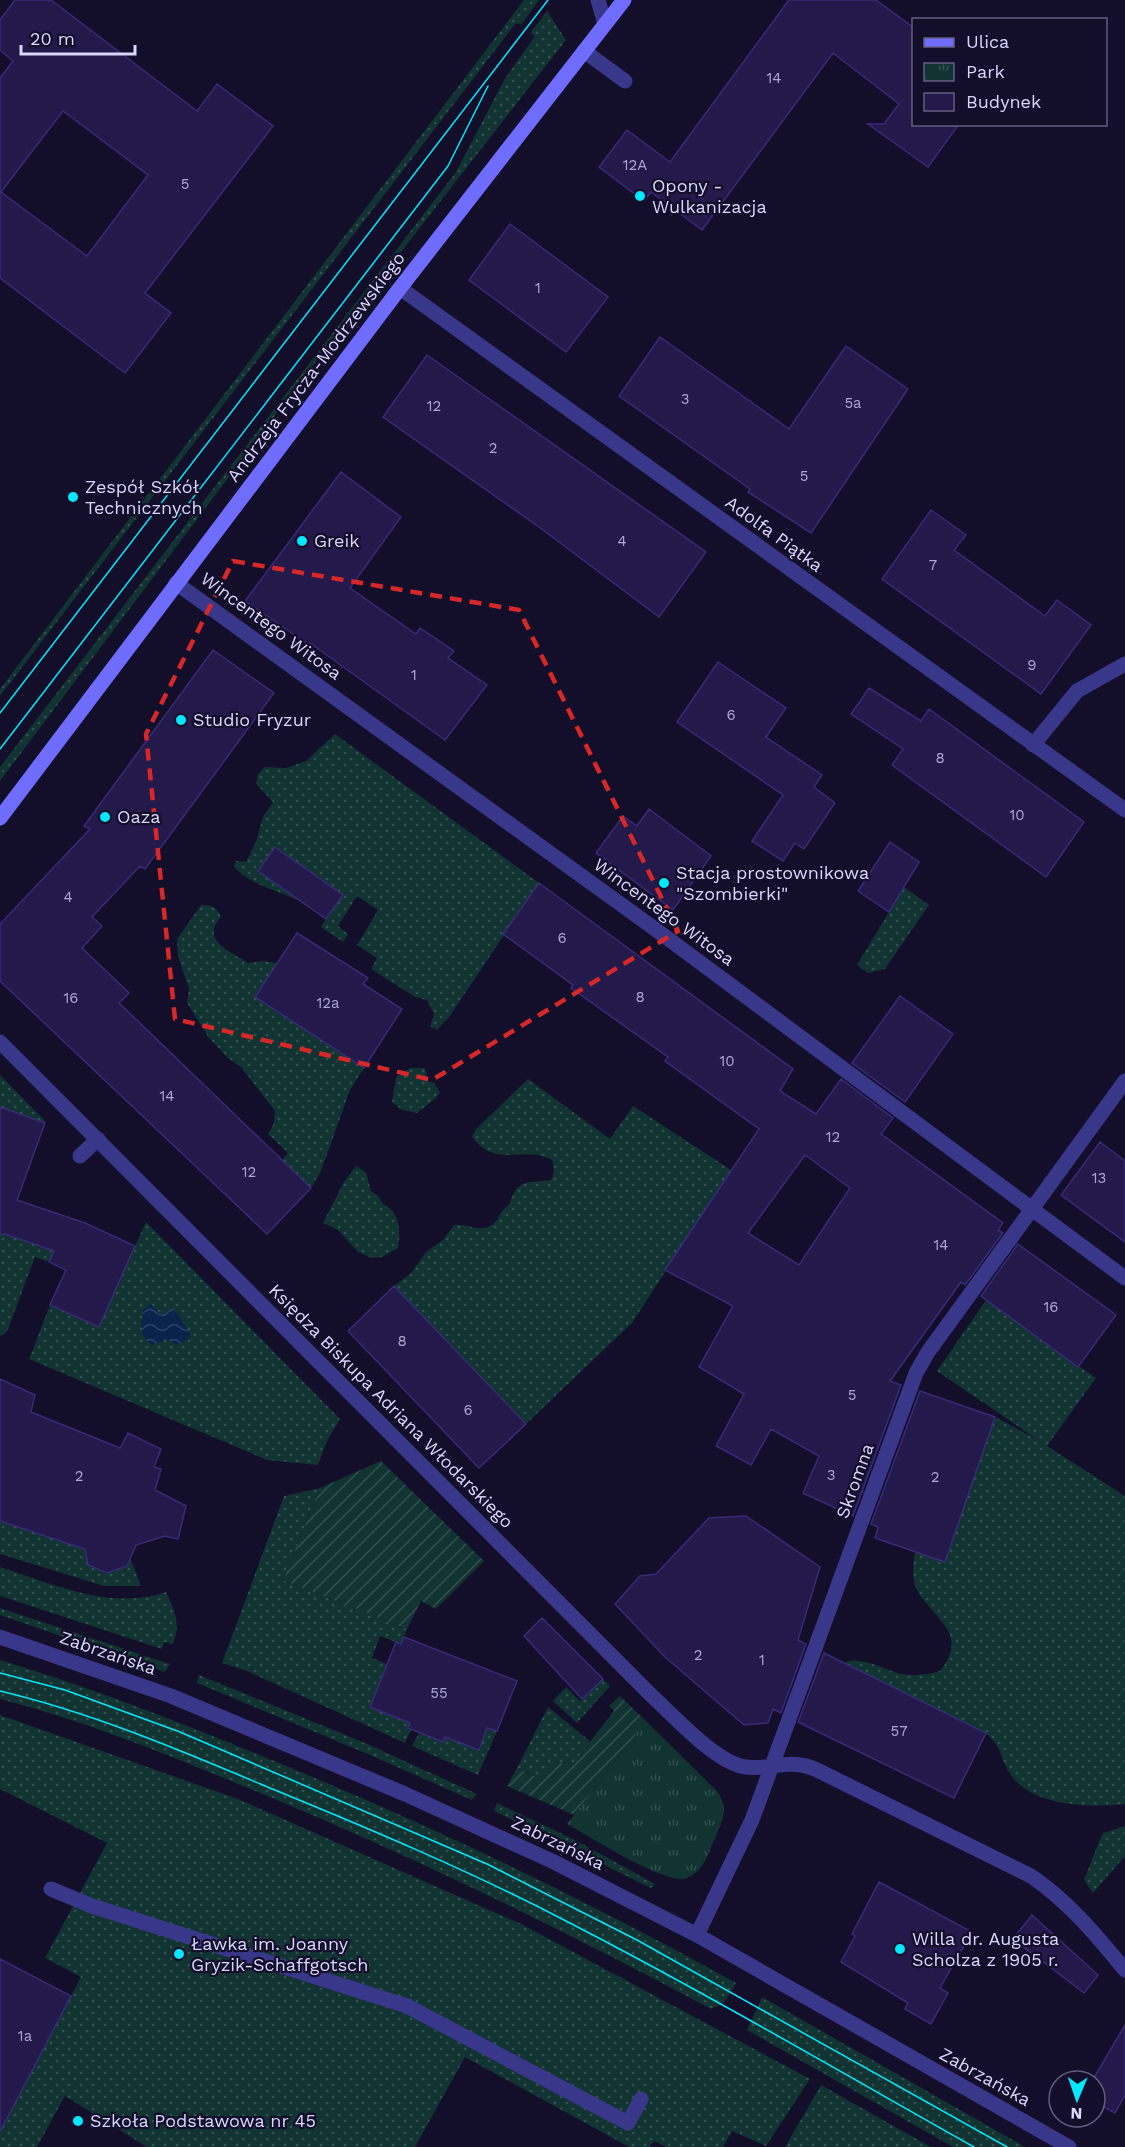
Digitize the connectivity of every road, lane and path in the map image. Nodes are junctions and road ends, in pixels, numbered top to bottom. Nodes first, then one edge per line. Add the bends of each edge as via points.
1 (598, 0) edge
2 (624, 0) edge
3 (605, 24) junction
4 (584, 51) junction
5 (625, 81) dead end
6 (400, 288) junction
7 (176, 583) junction
8 (1125, 664) edge
9 (1033, 745) junction
10 (1125, 810) edge
11 (0, 818) edge
12 (0, 1042) edge
13 (1125, 1081) edge
14 (98, 1139) junction
15 (80, 1156) dead end
16 (1031, 1211) junction
17 (1125, 1278) edge
18 (0, 1637) edge
19 (771, 1765) junction
20 (51, 1889) dead end
21 (697, 1935) junction
22 (1125, 1970) edge
23 (641, 2099) dead end
24 (1069, 2147) edge

1 - 3 street
2 - 3 main road, Andrzeja Frycza-Modrzewskiego
3 - 4 main road, Andrzeja Frycza-Modrzewskiego
4 - 5 street
4 - 6 main road, Andrzeja Frycza-Modrzewskiego
6 - 7 main road, Andrzeja Frycza-Modrzewskiego
6 - 9 street, Adolfa Piątka
7 - 11 main road, Andrzeja Frycza-Modrzewskiego
7 - 16 street, Wincentego Witosa via 655,929
8 - 9 street via 1077,691
9 - 10 street, Adolfa Piątka
12 - 14 street, Księdza Biskupa Adriana Włodarskiego
13 - 16 street, Skromna
14 - 15 street
14 - 19 street, Księdza Biskupa Adriana Włodarskiego via 651,1695 728,1761 748,1768
16 - 17 street, Wincentego Witosa
16 - 19 street, Skromna via 916,1373
18 - 21 street, Zabrzańska via 171,1696 405,1794 554,1862
19 - 21 street, Skromna via 752,1820
19 - 22 street via 794,1763 815,1769 1031,1876 1079,1916
20 - 23 street via 92,1906 407,2006 628,2123
21 - 24 street, Zabrzańska

